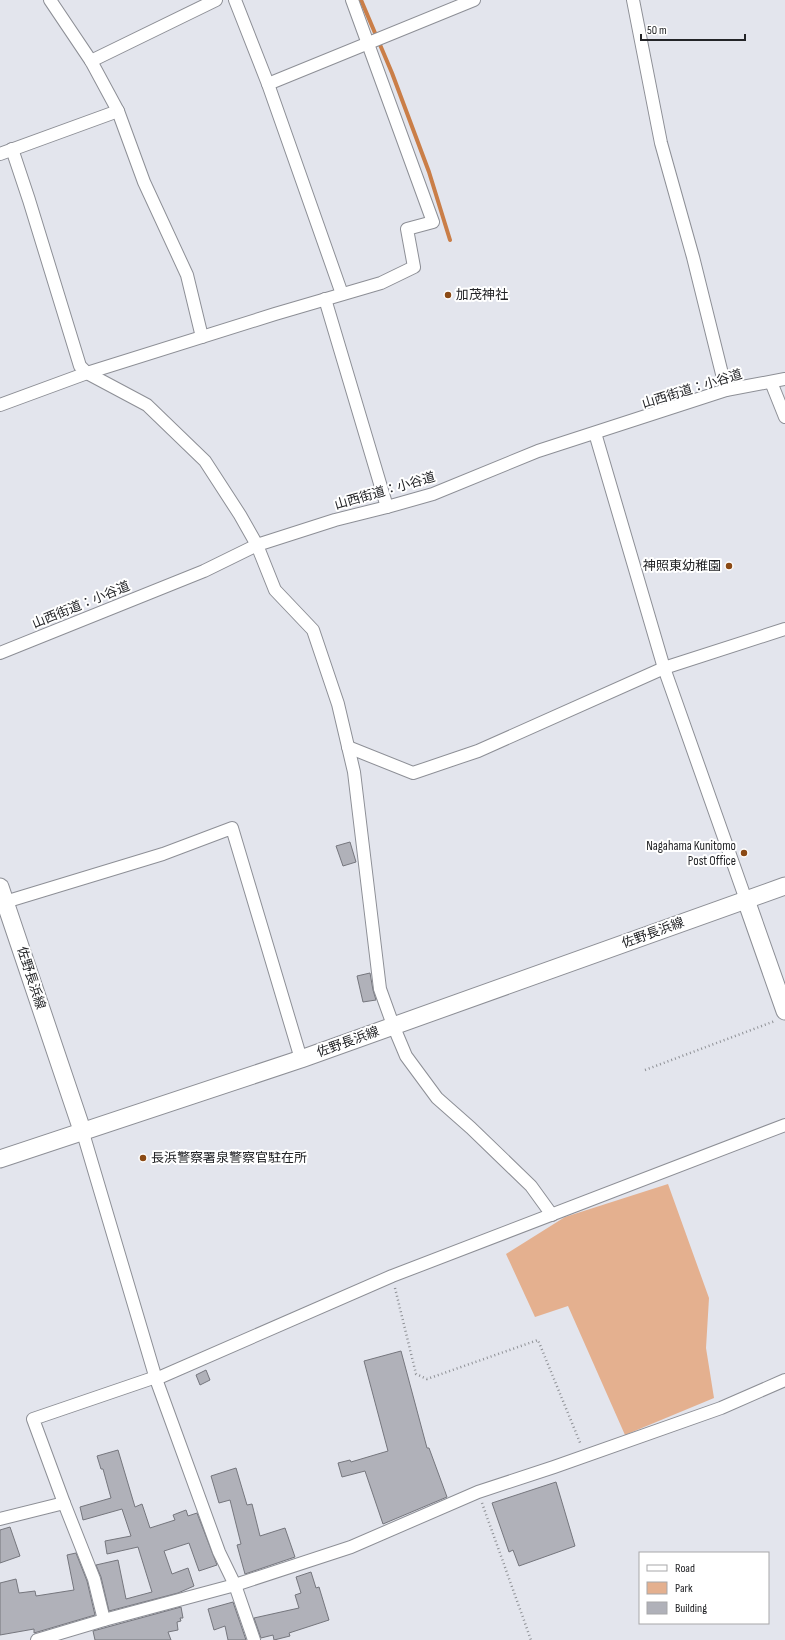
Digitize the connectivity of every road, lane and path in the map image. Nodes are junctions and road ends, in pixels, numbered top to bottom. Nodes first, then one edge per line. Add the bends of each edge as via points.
1 (50, 0) edge
2 (216, 0) edge
3 (235, 0) edge
4 (352, 0) edge
5 (474, 0) edge
6 (633, 0) edge
7 (367, 43) junction
8 (91, 60) junction
9 (268, 84) junction
10 (118, 111) junction
11 (12, 149) junction
12 (0, 154) edge
13 (342, 294) junction
14 (325, 299) junction
15 (202, 337) junction
16 (87, 373) junction
17 (785, 379) edge
18 (771, 382) junction
19 (726, 390) junction
20 (0, 405) edge
21 (785, 417) edge
22 (595, 433) junction
23 (387, 507) junction
24 (257, 545) junction
25 (785, 629) edge
26 (0, 653) edge
27 (664, 668) junction
28 (348, 747) junction
29 (785, 886) edge
30 (3, 894) edge
31 (746, 900) junction
32 (781, 1016) edge
33 (393, 1026) junction
34 (301, 1059) junction
35 (645, 1070) dead end
36 (785, 1125) edge
37 (83, 1133) junction
38 (0, 1159) edge
39 (552, 1215) junction
40 (392, 1276) junction
41 (156, 1378) junction
42 (785, 1380) edge
43 (586, 1456) junction
44 (478, 1492) junction
45 (64, 1504) junction
46 (0, 1519) edge
47 (235, 1585) junction
48 (104, 1620) junction
49 (37, 1640) edge
50 (254, 1640) edge
51 (531, 1640) edge

1 - 8 street
2 - 8 street
3 - 9 street
4 - 7 street
5 - 7 street
6 - 19 street via 662,143
7 - 9 street
7 - 13 street via 433,222 407,230 414,267 381,283
8 - 10 street
9 - 13 street
10 - 11 street
10 - 15 street via 144,182 187,275
11 - 12 street
11 - 16 street via 80,366
13 - 14 street
14 - 15 street
14 - 23 street
15 - 16 street
16 - 20 street
16 - 24 street via 147,405 205,461
17 - 18 street, 山西街道：小谷道
18 - 19 street, 山西街道：小谷道
18 - 21 street
19 - 22 street, 山西街道：小谷道
22 - 23 street, 山西街道：小谷道 via 538,451 432,494
22 - 27 street
23 - 24 street, 山西街道：小谷道
24 - 26 street, 山西街道：小谷道 via 196,574
24 - 28 street via 275,590 313,630 338,704
25 - 27 street
27 - 28 street via 478,751 413,773
27 - 31 street
28 - 33 street via 354,772 380,989
29 - 31 main road, 佐野長浜線
30 - 34 street via 163,854 232,828
30 - 37 main road, 佐野長浜線
31 - 32 main road
31 - 33 main road, 佐野長浜線
32 - 35 path
33 - 34 main road, 佐野長浜線
33 - 39 street via 406,1056 437,1098 531,1186
34 - 37 main road, 佐野長浜線
36 - 39 street
37 - 38 main road
37 - 41 street
39 - 40 street
40 - 41 street
40 - 43 path via 416,1374 427,1378 538,1340
41 - 45 street via 33,1419
41 - 47 street via 219,1552
42 - 43 street via 721,1408
43 - 44 street
44 - 47 street via 351,1547
44 - 51 path
45 - 46 street
45 - 48 street via 94,1578
47 - 48 street
47 - 50 street
48 - 49 street

